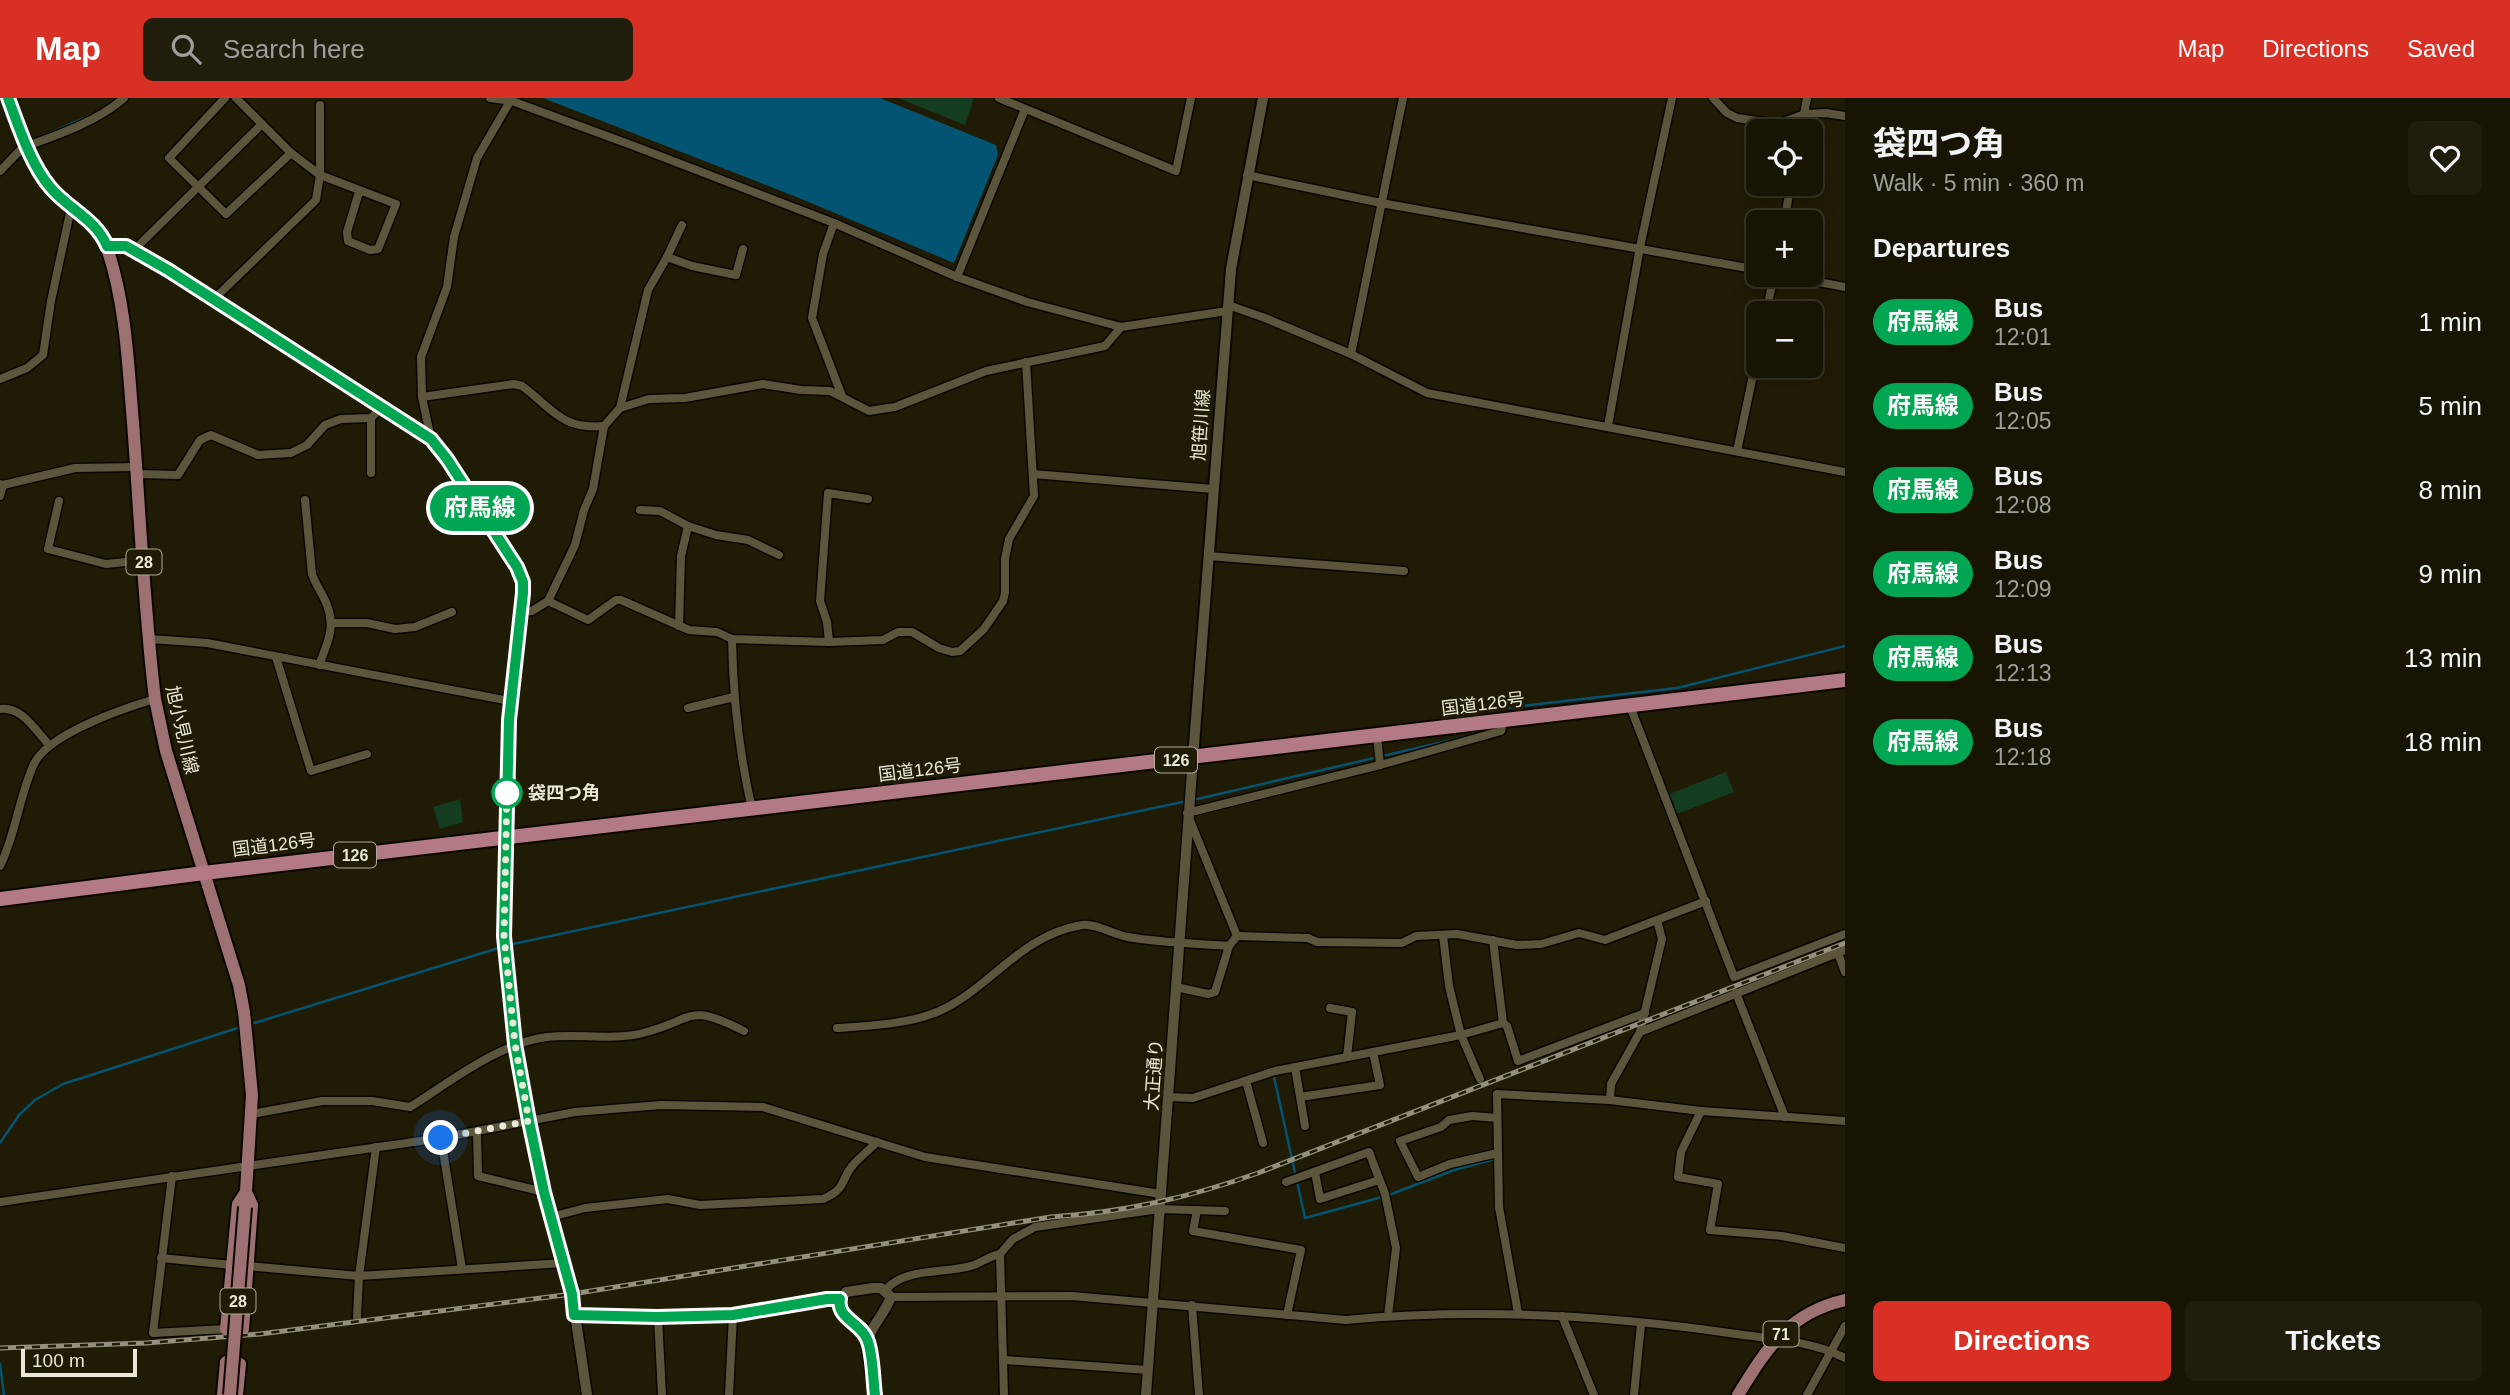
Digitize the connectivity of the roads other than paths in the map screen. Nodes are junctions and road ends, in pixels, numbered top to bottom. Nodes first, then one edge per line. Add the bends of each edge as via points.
1 (8, 98) edge
2 (124, 98) edge
3 (225, 98) edge
4 (236, 98) edge
5 (490, 98) edge
6 (1000, 98) edge
7 (1191, 98) edge
8 (1263, 98) edge
9 (1403, 98) edge
10 (1672, 98) edge
11 (1713, 98) edge
12 (1807, 98) edge
13 (512, 99) edge
14 (320, 105) dead end
15 (1025, 109) junction
16 (1805, 114) junction
17 (1845, 116) edge
18 (1804, 119) edge
19 (262, 124) junction
20 (27, 145) junction
21 (291, 153) junction
22 (0, 171) edge
23 (1247, 174) junction
24 (320, 175) junction
25 (199, 186) junction
26 (359, 192) junction
27 (1381, 203) junction
28 (71, 208) junction
29 (834, 222) junction
30 (682, 225) dead end
31 (107, 246) junction
32 (1640, 247) junction
33 (743, 249) dead end
34 (134, 250) junction
35 (667, 257) junction
36 (1746, 267) edge
37 (957, 277) junction
38 (1823, 283) edge
39 (1845, 287) edge
40 (213, 300) junction
41 (1227, 308) junction
42 (1121, 327) junction
43 (1351, 354) junction
44 (1026, 362) junction
45 (1752, 378) edge
46 (0, 379) edge
47 (842, 396) junction
48 (422, 397) junction
49 (382, 407) junction
50 (620, 408) junction
51 (371, 418) junction
52 (604, 426) junction
53 (1608, 426) junction
54 (431, 439) junction
55 (1737, 451) junction
56 (137, 470) junction
57 (1845, 472) edge
58 (371, 473) dead end
59 (1034, 474) junction
60 (1, 484) edge
61 (1213, 489) junction
62 (0, 496) edge
63 (868, 499) dead end
64 (305, 500) dead end
65 (59, 501) dead end
66 (640, 510) dead end
67 (688, 526) junction
68 (779, 555) dead end
69 (1208, 556) junction
70 (144, 560) junction
71 (1404, 571) dead end
72 (548, 601) junction
73 (452, 612) dead end
74 (522, 612) junction
75 (332, 623) junction
76 (678, 626) junction
77 (150, 639) junction
78 (732, 639) junction
79 (829, 642) junction
80 (276, 657) junction
81 (319, 665) junction
82 (1845, 680) edge
83 (734, 697) junction
84 (155, 699) junction
85 (510, 701) junction
86 (1630, 706) junction
87 (688, 708) dead end
88 (0, 709) edge
89 (1503, 721) junction
90 (1377, 736) junction
91 (49, 745) junction
92 (367, 754) dead end
93 (1193, 758) junction
94 (1379, 760) junction
95 (752, 810) junction
96 (1187, 813) junction
97 (506, 838) junction
98 (0, 866) edge
99 (204, 873) junction
100 (0, 899) edge
101 (1706, 901) junction
102 (1657, 920) junction
103 (1845, 934) edge
104 (1443, 935) junction
105 (1237, 936) junction
106 (1493, 940) junction
107 (1179, 942) junction
108 (1229, 946) junction
109 (1841, 951) edge
110 (1845, 972) edge
111 (1176, 987) junction
112 (1737, 993) junction
113 (1330, 1008) dead end
114 (1644, 1013) junction
115 (1503, 1023) junction
116 (837, 1028) dead end
117 (744, 1031) dead end
118 (1640, 1032) junction
119 (1461, 1035) junction
120 (515, 1044) junction
121 (1373, 1052) junction
122 (1347, 1057) junction
123 (1296, 1068) junction
124 (1480, 1079) dead end
125 (1247, 1081) junction
126 (1168, 1097) junction
127 (1300, 1097) junction
128 (1610, 1100) junction
129 (1702, 1111) junction
130 (252, 1114) junction
131 (1786, 1117) junction
132 (1497, 1118) junction
133 (529, 1121) junction
134 (1845, 1121) edge
135 (1305, 1126) dead end
136 (477, 1132) junction
137 (441, 1138) junction
138 (877, 1142) junction
139 (1263, 1143) dead end
140 (376, 1147) junction
141 (1498, 1153) junction
142 (249, 1165) junction
143 (1315, 1172) junction
144 (172, 1176) junction
145 (1379, 1180) junction
146 (1286, 1182) dead end
147 (247, 1192) junction
148 (544, 1192) junction
149 (1161, 1194) junction
150 (0, 1202) edge
151 (1159, 1209) junction
152 (1197, 1210) junction
153 (1225, 1211) dead end
154 (551, 1217) junction
155 (1845, 1248) edge
156 (1000, 1254) junction
157 (161, 1258) junction
158 (564, 1263) junction
159 (232, 1265) junction
160 (247, 1266) junction
161 (462, 1269) junction
162 (359, 1276) junction
163 (888, 1294) junction
164 (1000, 1295) junction
165 (840, 1299) junction
166 (1845, 1300) edge
167 (1152, 1303) junction
168 (1192, 1306) junction
169 (1518, 1313) junction
170 (574, 1315) junction
171 (733, 1315) junction
172 (1287, 1315) junction
173 (1388, 1316) junction
174 (1562, 1316) junction
175 (357, 1317) dead end
176 (657, 1317) junction
177 (1641, 1324) junction
178 (1845, 1326) edge
179 (226, 1329) junction
180 (868, 1339) junction
181 (1776, 1339) junction
182 (1832, 1351) junction
183 (1845, 1357) edge
184 (1003, 1360) junction
185 (1148, 1370) junction
186 (223, 1395) edge
187 (230, 1395) edge
188 (237, 1395) edge
189 (587, 1395) edge
190 (662, 1395) edge
191 (729, 1395) edge
192 (875, 1395) edge
193 (1004, 1395) edge
194 (1146, 1395) edge
195 (1199, 1395) edge
196 (1594, 1395) edge
197 (1634, 1395) edge
198 (1738, 1395) edge
199 (1807, 1395) edge

1 - 20 main road, 旭小見川線 / 28
2 - 20 street via 84,123
3 - 25 street via 169,158
4 - 19 street
5 - 13 street
6 - 15 street
7 - 15 street via 1176,172
8 - 23 main road, 旭笹川線
9 - 27 street
10 - 32 street
11 - 16 street via 1737,118 1777,124
12 - 16 street
13 - 29 street
13 - 48 street via 472,174 454,237 447,287 421,357
14 - 24 street
15 - 37 street
16 - 17 street
16 - 18 street
19 - 21 street
19 - 25 street
20 - 22 street
20 - 28 main road, 旭小見川線 / 28 via 50,187
21 - 24 street
21 - 25 street via 226,214
23 - 27 street
23 - 41 main road, 旭笹川線
24 - 26 street
24 - 40 street via 316,200
25 - 34 street
26 - 26 street via 346,232 348,241 378,249 396,204
27 - 32 street
27 - 43 street
28 - 31 main road, 旭小見川線 / 28 via 96,226
28 - 46 street via 43,355 27,368
29 - 37 street
29 - 47 street via 822,254 812,318
30 - 35 street
31 - 34 street via 119,244
31 - 56 main road, 旭小見川線 / 28 via 126,344
32 - 36 street
32 - 53 street
33 - 35 street via 736,275
34 - 40 street
35 - 50 street via 648,290
37 - 42 street
38 - 39 street
40 - 49 street
41 - 42 street
41 - 43 street via 1265,318
41 - 61 main road, 旭笹川線
42 - 44 street via 1104,346
43 - 53 street via 1427,393
44 - 47 street via 986,371 895,407 869,411
44 - 59 street
45 - 55 street
47 - 50 street via 763,384 685,398 649,399
48 - 52 street via 514,384 563,421
48 - 54 street
49 - 51 street
49 - 54 street
50 - 52 street
51 - 56 street via 341,419 325,425 307,445 291,453 258,455 211,435 200,440 178,475
51 - 58 street
52 - 72 street via 593,489 575,545
53 - 55 street
54 - 74 street via 514,560 523,582
55 - 57 street
56 - 60 street via 75,468
56 - 70 main road, 旭小見川線 / 28
59 - 61 street
59 - 79 street via 1034,496 1009,540 1003,601 967,646 952,652 912,632 898,632 884,640
60 - 62 street
61 - 69 main road, 旭笹川線
63 - 79 street via 828,492 820,601
64 - 75 street via 312,574
65 - 70 street via 48,549 106,564
66 - 67 street via 668,514
67 - 68 street via 748,540
67 - 76 street via 681,556
69 - 71 street
69 - 93 main road, 旭笹川線
70 - 77 main road, 旭小見川線 / 28
72 - 74 street
72 - 76 street via 588,620 621,600
73 - 75 street via 415,627 395,629
74 - 85 street
75 - 81 street
76 - 78 street
77 - 80 street via 207,643
77 - 84 main road, 旭小見川線 / 28
78 - 79 street
78 - 83 street
80 - 81 street
80 - 92 street via 311,771
81 - 85 street
82 - 86 highway, 国道126号 / 126
83 - 87 street
83 - 95 street
84 - 91 street via 123,709
84 - 99 main road, 旭小見川線 / 28 via 166,751
85 - 97 street
86 - 89 highway, 国道126号 / 126
86 - 101 street
88 - 91 street via 19,711
89 - 90 highway, 国道126号 / 126
89 - 94 street via 1501,731
90 - 93 highway, 国道126号 / 126
90 - 94 street
91 - 98 street via 35,761
93 - 95 highway, 国道126号 / 126
93 - 96 street, 大正通り
94 - 96 street
95 - 97 highway, 国道126号 / 126
96 - 105 street
96 - 107 street, 大正通り
97 - 99 highway, 国道126号 / 126
97 - 120 street via 505,946
99 - 100 highway, 国道126号 / 126
99 - 130 main road, 旭小見川線 / 28 via 239,985 251,1069
101 - 102 street
101 - 103 street via 1734,977
102 - 106 street via 1605,940 1579,933 1517,945
102 - 114 street via 1662,939
104 - 105 street via 1416,936 1402,943
104 - 106 street
104 - 119 street
105 - 108 street
106 - 115 street
107 - 108 street
107 - 111 street, 大正通り
107 - 116 street via 1127,937 1086,924 1048,934 937,1012 880,1026
108 - 111 street via 1214,992
109 - 110 street
109 - 112 street
111 - 126 street, 大正通り
112 - 118 street
112 - 131 street
113 - 122 street via 1352,1012
114 - 115 street via 1518,1061
114 - 118 street
115 - 119 street
117 - 120 street via 703,1014 643,1033 545,1037
118 - 128 street via 1611,1084
119 - 121 street
119 - 124 street
120 - 130 street via 410,1107 322,1101
120 - 133 street
121 - 122 street
121 - 127 street via 1380,1085
122 - 123 street
123 - 125 street
123 - 127 street
125 - 126 street via 1193,1098
125 - 139 street
126 - 149 street, 大正通り
127 - 135 street
128 - 129 street
128 - 132 street via 1497,1094
129 - 131 street
129 - 155 street via 1681,1152 1678,1177 1718,1184 1710,1230 1782,1236
130 - 142 main road, 旭小見川線 / 28
131 - 134 street
132 - 141 street
132 - 141 street via 1449,1120 1400,1141 1418,1177
133 - 136 street
133 - 138 street via 661,1105 764,1107
133 - 148 street
136 - 137 street
136 - 148 street via 478,1176
137 - 140 street
137 - 161 street
138 - 149 street via 925,1157
138 - 154 street via 850,1168 843,1186 823,1199 700,1205 668,1199 585,1208
140 - 142 street
140 - 162 street
141 - 169 street via 1499,1207
142 - 144 street
142 - 147 main road, 旭小見川線 / 28
143 - 145 street via 1369,1152
143 - 145 street via 1320,1199
143 - 146 street
144 - 150 street
144 - 157 street
145 - 173 street via 1396,1248
147 - 159 main road via 238,1204
147 - 160 main road via 252,1205
147 - 187 main road, 旭小見川線 / 28, bridge
148 - 154 street
149 - 151 street, 大正通り
151 - 152 street
151 - 156 street via 1035,1227 1013,1239
151 - 167 street, 大正通り
152 - 153 street
152 - 172 street via 1193,1231 1301,1250
154 - 158 street
156 - 163 street via 975,1265 898,1279
156 - 164 street
157 - 159 street
157 - 179 street via 153,1333
158 - 161 street
158 - 170 street
159 - 179 main road
160 - 162 street
160 - 179 main road via 243,1329
161 - 162 street
162 - 175 street
163 - 164 street
163 - 165 street via 881,1287 846,1292
163 - 180 street via 887,1306
164 - 167 street
164 - 184 street
165 - 171 street
165 - 180 street via 842,1313
166 - 181 main road, 71 via 1811,1311
167 - 168 street
167 - 185 street, 大正通り
168 - 172 street
168 - 195 street
169 - 173 street
169 - 174 street
170 - 176 street
170 - 189 street
171 - 176 street
171 - 191 street
172 - 173 street via 1346,1320
174 - 177 street
174 - 196 street
176 - 190 street
177 - 181 street
177 - 197 street
178 - 182 street
180 - 192 main road
181 - 182 street
181 - 198 main road, 71
182 - 183 street
182 - 199 street
184 - 185 street
184 - 193 street
185 - 194 street, 大正通り
186 - 188 main road via 226,1362 240,1364

